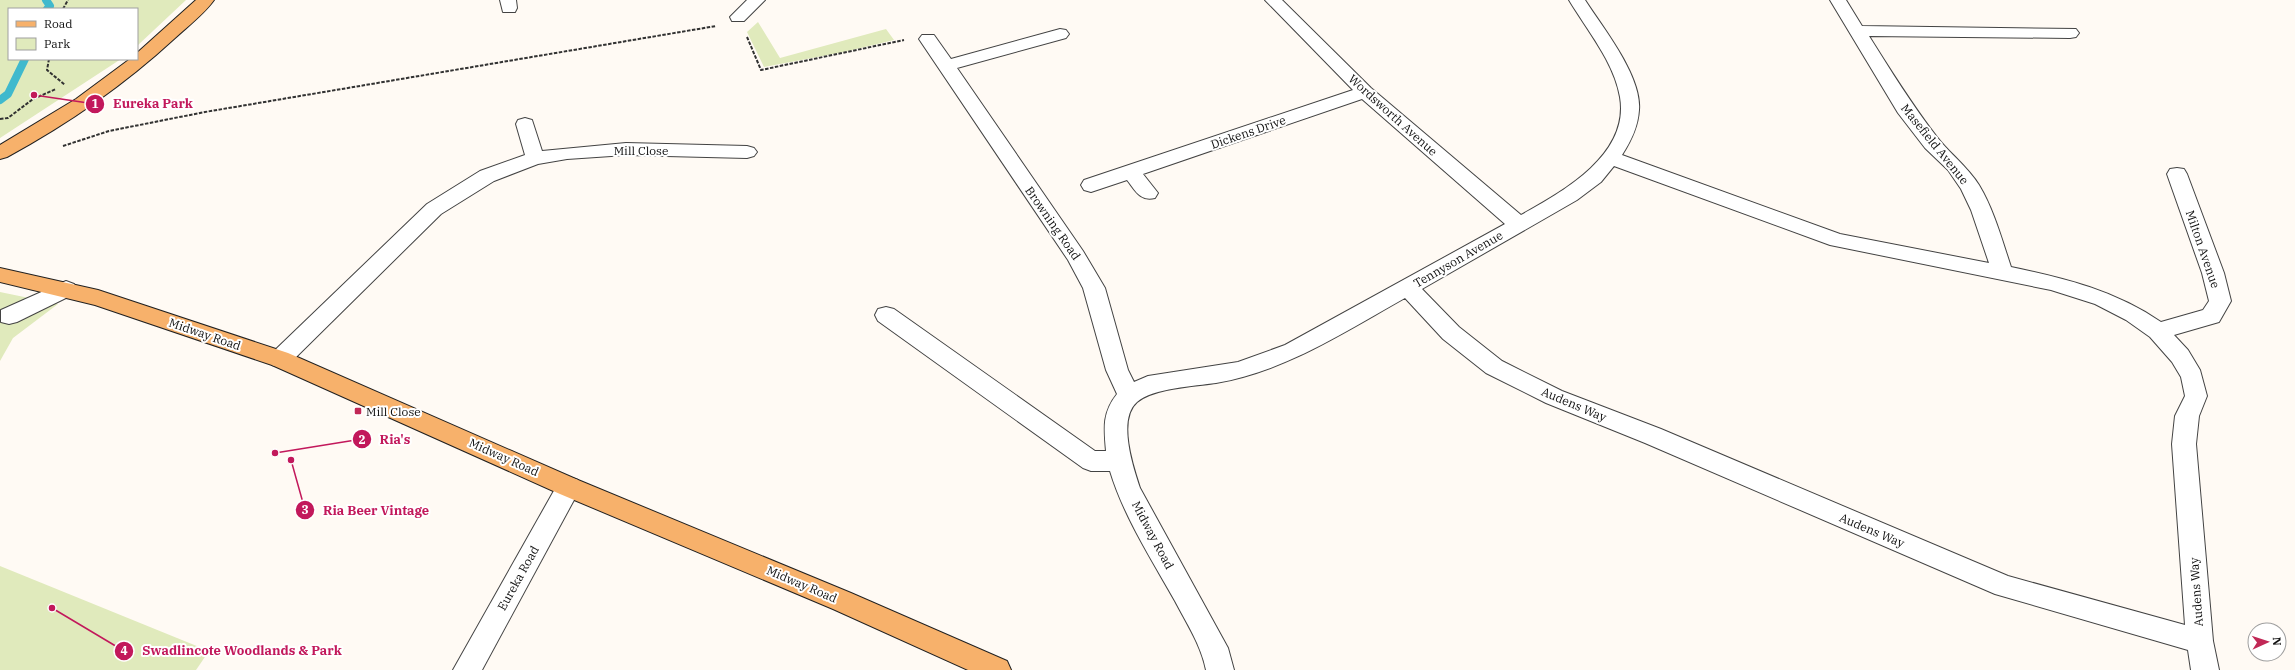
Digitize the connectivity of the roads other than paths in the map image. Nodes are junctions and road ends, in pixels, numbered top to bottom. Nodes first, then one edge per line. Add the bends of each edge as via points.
1 (206, 0) edge
2 (757, 0) edge
3 (1273, 0) edge
4 (1577, 0) edge
5 (1839, 0) edge
6 (739, 19) road end
7 (1857, 31) junction
8 (2070, 33) dead end
9 (1060, 34) dead end
10 (928, 39) road end
11 (138, 60) edge
12 (138, 60) edge
13 (946, 66) junction
14 (1365, 92) junction
15 (525, 124) dead end
16 (747, 152) dead end
17 (0, 153) edge
18 (536, 158) junction
19 (1610, 158) junction
20 (1131, 172) junction
21 (2177, 174) dead end
22 (1091, 185) dead end
23 (1148, 194) dead end
24 (1519, 225) junction
25 (2003, 273) junction
26 (0, 275) edge
27 (1408, 288) junction
28 (66, 289) junction
29 (886, 315) dead end
30 (9, 316) dead end
31 (2158, 331) junction
32 (280, 359) junction
33 (1129, 395) junction
34 (1119, 461) junction
35 (569, 487) junction
36 (2200, 641) junction
37 (965, 664) edge
38 (468, 670) edge
39 (997, 670) edge
40 (1220, 670) edge
41 (2205, 670) edge

1 - 11 main road
2 - 6 street
3 - 14 street, Wordsworth Avenue
4 - 19 street, Tennyson Avenue via 1614,62 1630,98 1626,133
5 - 7 street, Masefield Avenue
7 - 8 street
7 - 25 street, Masefield Avenue via 1905,109 1970,187 1981,210
9 - 13 street
10 - 13 street, Browning Road
12 - 17 main road via 55,123
13 - 33 street, Browning Road via 1076,256 1091,282 1117,370
14 - 20 street, Dickens Drive
14 - 24 street, Wordsworth Avenue
15 - 18 street
16 - 18 street, Mill Close via 626,149
18 - 32 street, Mill Close via 487,176 434,209
19 - 24 street, Tennyson Avenue via 1586,185
19 - 25 street, Audens Way via 1837,240
20 - 22 street, Dickens Drive
20 - 23 street
21 - 31 street, Milton Avenue via 2213,273 2220,301 2211,316
24 - 27 street, Tennyson Avenue
25 - 31 street, Audens Way via 2053,283 2103,299 2134,314
26 - 28 main road, Midway Road
27 - 33 street, Tennyson Avenue via 1293,351 1240,370 1148,385
27 - 36 street, Audens Way via 1450,333 1494,367 1554,397 1653,436 2004,586
28 - 30 street
28 - 32 main road, Midway Road
29 - 34 street via 1092,461
31 - 36 street, Audens Way via 2180,356 2192,376 2196,396 2187,416 2184,444
32 - 35 main road, Midway Road
33 - 34 street, Midway Road via 1118,410 1116,427
34 - 40 street, Midway Road via 1128,489 1215,648
35 - 37 main road, Midway Road via 842,601
35 - 38 street, Eureka Road
36 - 41 street
37 - 39 main road, Midway Road

